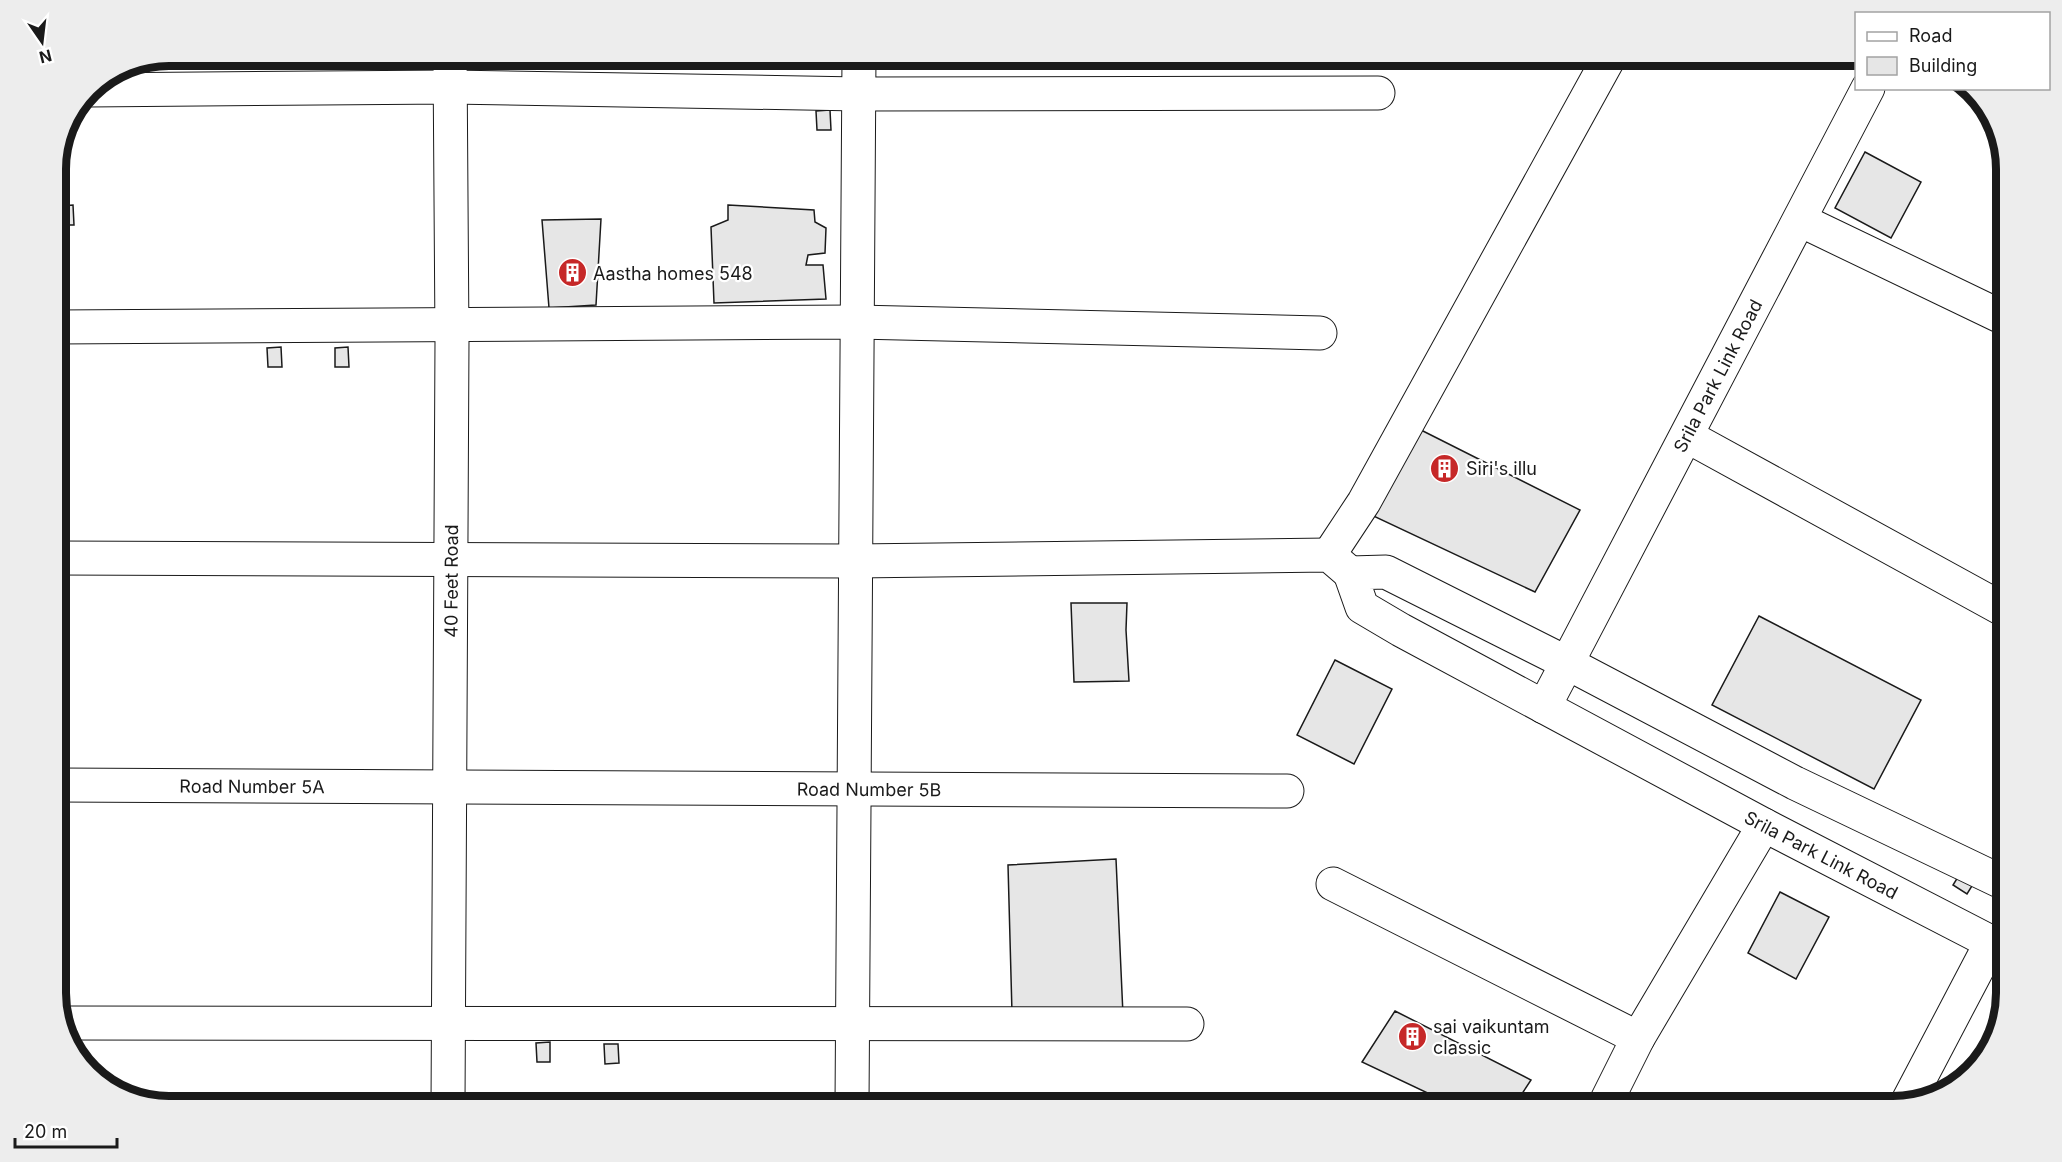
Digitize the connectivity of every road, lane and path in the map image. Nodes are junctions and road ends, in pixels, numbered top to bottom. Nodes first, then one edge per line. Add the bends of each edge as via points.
1 (859, 66) edge
2 (1604, 66) edge
3 (450, 71) edge
4 (104, 89) edge
5 (1867, 90) edge
6 (1378, 93) dead end
7 (859, 94) junction
8 (1800, 220) junction
9 (1996, 314) edge
10 (857, 322) junction
11 (66, 327) edge
12 (452, 327) junction
13 (1320, 333) dead end
14 (1687, 436) junction
15 (66, 558) edge
16 (451, 558) junction
17 (855, 561) junction
18 (1339, 564) junction
19 (1996, 606) edge
20 (1568, 663) junction
21 (1544, 707) junction
22 (66, 785) edge
23 (449, 787) junction
24 (854, 789) junction
25 (1287, 791) dead end
26 (1764, 825) junction
27 (1996, 879) edge
28 (1333, 884) dead end
29 (1996, 944) edge
30 (1996, 951) edge
31 (70, 1023) edge
32 (448, 1023) junction
33 (852, 1024) junction
34 (1187, 1024) dead end
35 (1638, 1038) junction
36 (1913, 1094) edge
37 (448, 1096) edge
38 (852, 1096) edge
39 (1609, 1096) edge

1 - 7 street
2 - 18 street via 1364,502
3 - 4 street
3 - 7 street
3 - 12 street, 40 Feet Road
5 - 8 street, Srila Park Link Road
6 - 7 street
7 - 10 street
8 - 9 street
8 - 14 street, Srila Park Link Road
10 - 12 street
10 - 13 street
10 - 17 street
11 - 12 street
12 - 16 street, 40 Feet Road
14 - 19 street
14 - 20 street, Srila Park Link Road
15 - 16 street
16 - 17 street
16 - 23 street, 40 Feet Road
17 - 18 street
17 - 24 street
18 - 20 street via 1386,572
18 - 21 street, Srila Park Link Road via 1362,607
20 - 21 street, Srila Park Link Road
20 - 27 street via 1795,783
21 - 26 street, Srila Park Link Road
22 - 23 street, Road Number 5A
23 - 24 street, Road Number 5B
23 - 32 street, 40 Feet Road
24 - 25 street, Road Number 5B
24 - 33 street
26 - 29 street, Srila Park Link Road
26 - 35 street
28 - 35 street
30 - 36 street
31 - 32 street
32 - 33 street
32 - 37 street, 40 Feet Road
33 - 34 street
33 - 38 street
35 - 39 street

